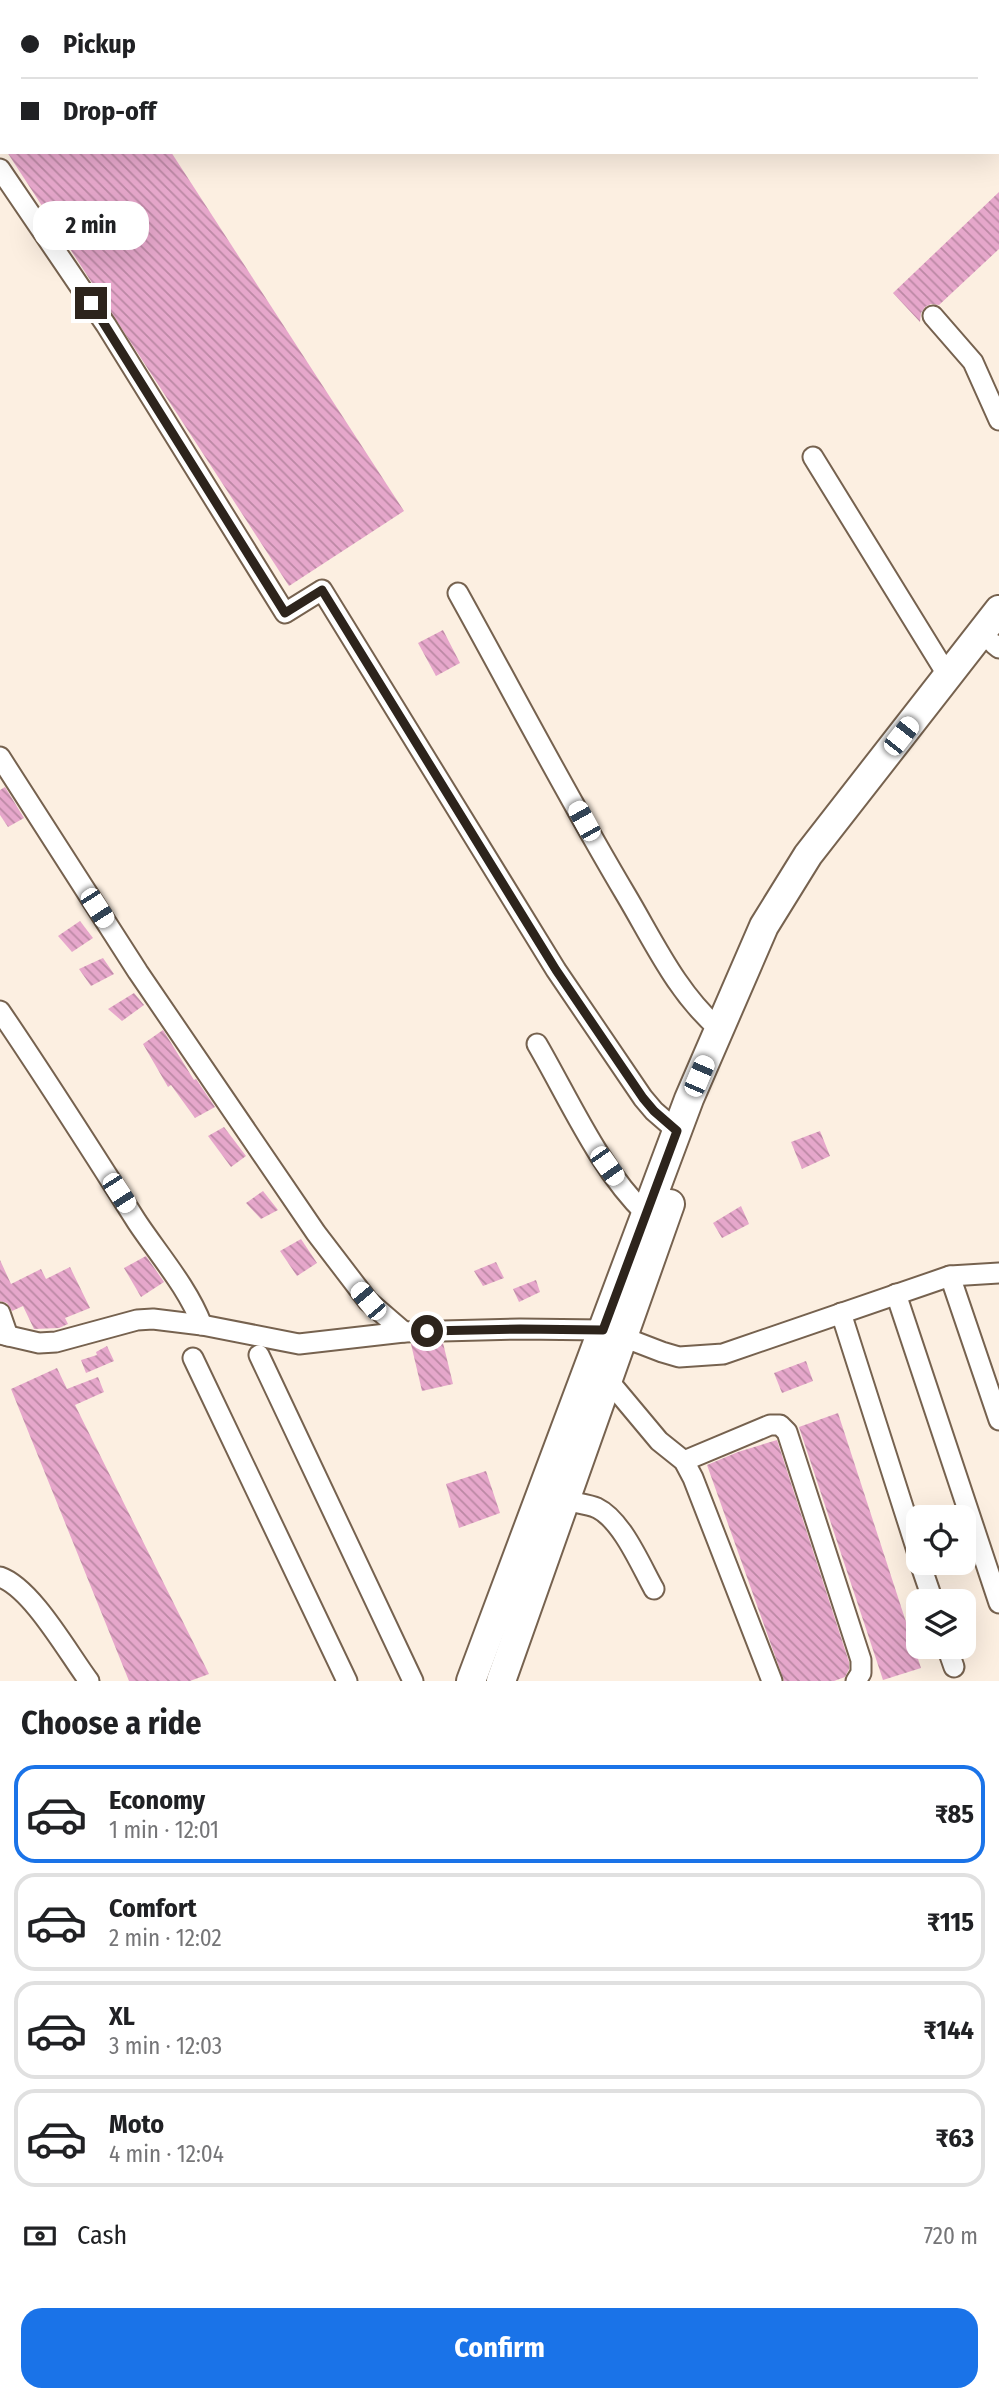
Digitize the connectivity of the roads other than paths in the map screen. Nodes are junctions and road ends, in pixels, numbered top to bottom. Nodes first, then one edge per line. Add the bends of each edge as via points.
1 (0, 169) edge
2 (933, 316) dead end
3 (999, 420) edge
4 (813, 457) dead end
5 (458, 593) dead end
6 (999, 610) edge
7 (998, 643) edge
8 (948, 676) junction
9 (0, 757) edge
10 (0, 1011) edge
11 (719, 1029) junction
12 (537, 1044) dead end
13 (677, 1131) junction
14 (646, 1214) junction
15 (999, 1273) edge
16 (950, 1276) junction
17 (896, 1294) junction
18 (0, 1313) edge
19 (841, 1313) junction
20 (202, 1325) junction
21 (404, 1332) junction
22 (613, 1333) junction
23 (4, 1335) edge
24 (259, 1355) dead end
25 (193, 1358) dead end
26 (608, 1380) junction
27 (999, 1420) edge
28 (684, 1461) junction
29 (565, 1500) junction
30 (906, 1516) edge
31 (0, 1577) edge
32 (654, 1589) dead end
33 (999, 1603) edge
34 (951, 1659) edge
35 (954, 1667) dead end
36 (89, 1681) edge
37 (347, 1681) edge
38 (413, 1681) edge
39 (471, 1681) edge
40 (501, 1681) edge
41 (772, 1681) edge
42 (856, 1681) edge

1 - 13 street via 106,326 285,613 322,590 571,993 643,1098
2 - 3 street via 973,362
4 - 8 street
5 - 11 street via 670,970 699,1012
6 - 8 highway
7 - 22 highway via 822,865 779,934
8 - 11 highway via 808,855 764,926
9 - 21 street via 138,972 316,1233 368,1301
10 - 20 street via 187,1294
11 - 13 highway
12 - 14 street via 607,1166
13 - 14 highway
14 - 22 highway
15 - 16 street
16 - 17 street
16 - 27 street
17 - 19 street
17 - 33 street
18 - 23 street
19 - 22 street via 723,1354 694,1357 662,1352
19 - 30 street
20 - 21 street via 299,1344
20 - 23 street via 136,1320 39,1343
21 - 22 street via 520,1329
22 - 26 highway
22 - 39 highway
24 - 38 street
25 - 37 street
26 - 28 street via 653,1434
26 - 29 highway
28 - 41 street
28 - 42 street via 770,1424 787,1432 861,1660
29 - 32 street via 609,1516
29 - 40 highway
31 - 36 street via 38,1608
34 - 35 street

